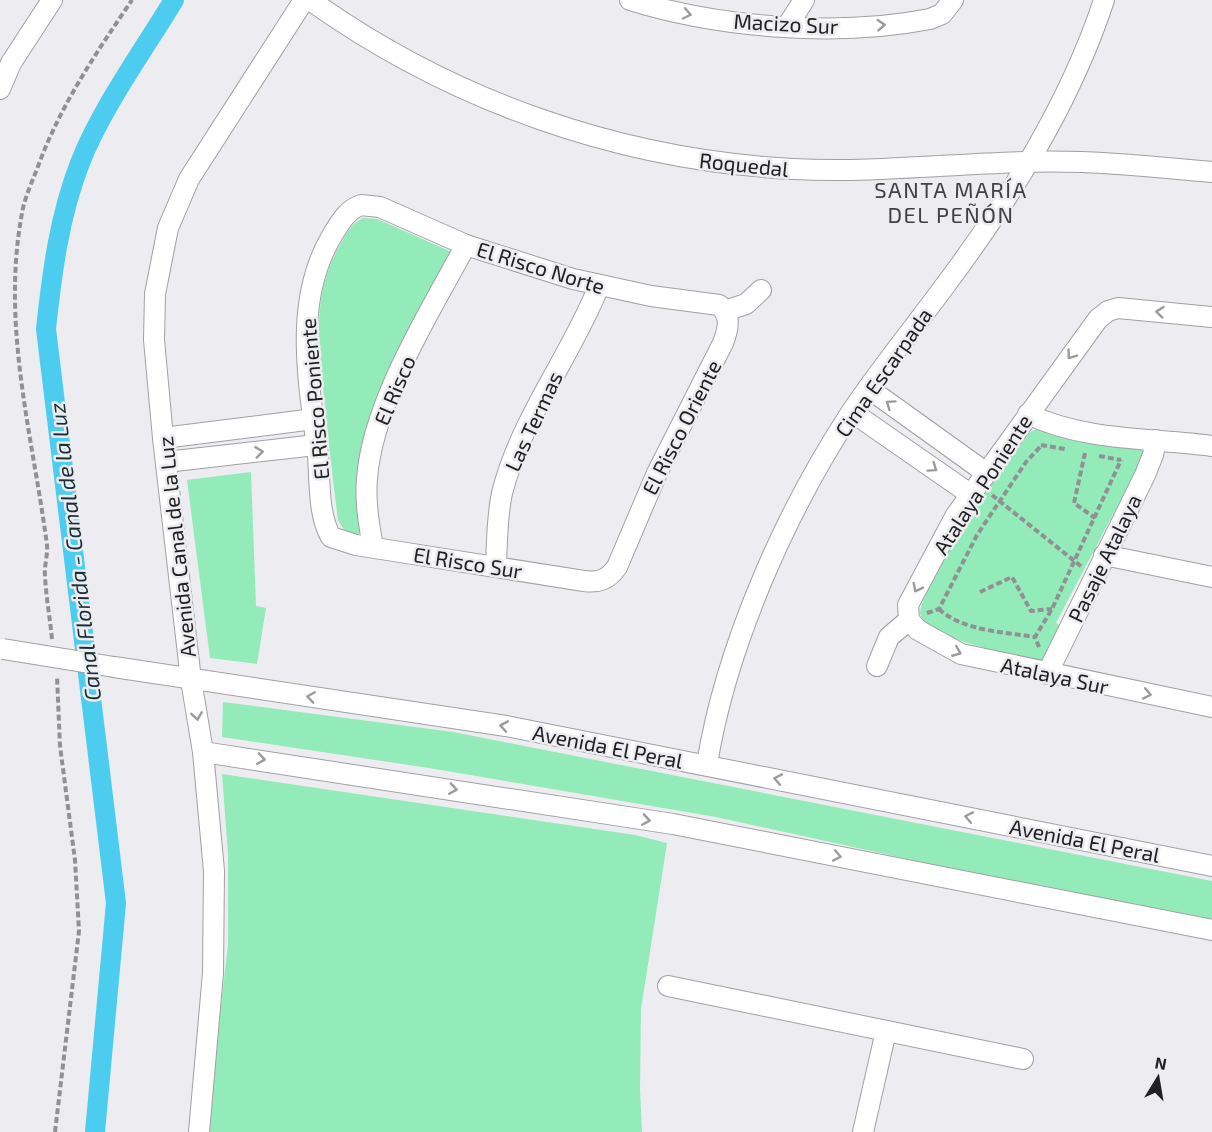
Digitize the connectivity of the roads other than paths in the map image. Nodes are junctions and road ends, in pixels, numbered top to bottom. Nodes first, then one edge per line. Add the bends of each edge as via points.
1 (52, 0) edge
2 (304, 0) edge
3 (310, 0) edge
4 (804, 0) edge
5 (1104, 0) edge
6 (636, 1) edge
7 (947, 7) edge
8 (788, 26) junction
9 (0, 89) edge
10 (1027, 162) junction
11 (1212, 172) edge
12 (361, 205) joint
13 (466, 245) junction
14 (599, 286) junction
15 (761, 290) dead end
16 (725, 311) junction
17 (1212, 317) edge
18 (868, 388) junction
19 (852, 412) junction
20 (1028, 414) junction
21 (314, 419) junction
22 (163, 438) junction
23 (1156, 440) junction
24 (316, 445) junction
25 (1212, 446) edge
26 (166, 462) junction
27 (978, 483) junction
28 (331, 537) joint
29 (373, 547) junction
30 (1104, 555) junction
31 (496, 565) junction
32 (1212, 577) edge
33 (606, 579) joint
34 (909, 620) junction
35 (2, 649) edge
36 (877, 666) dead end
37 (1047, 674) junction
38 (191, 680) junction
39 (1212, 707) edge
40 (203, 752) junction
41 (707, 764) junction
42 (1212, 866) edge
43 (1212, 930) edge
44 (668, 986) dead end
45 (886, 1031) junction
46 (1023, 1059) dead end
47 (199, 1132) edge
48 (863, 1132) edge

1 - 9 street via 11,63
2 - 22 street, Avenida Canal de la Luz via 194,169 168,228 153,316
3 - 10 street, Roquedal via 378,44 467,91 553,125 629,145 710,162 796,169
4 - 8 street
5 - 10 street, Cima Escarpada via 1078,68
6 -> 8 street, Macizo Sur via 698,16
8 -> 7 street, Macizo Sur via 890,24 923,20
10 - 11 street, Roquedal
10 - 18 street, Cima Escarpada via 968,254
12 - 13 street, El Risco Norte via 380,207
12 - 21 street, El Risco Poniente via 339,223 310,285 306,335
13 - 14 street, El Risco Norte
13 - 29 street, El Risco via 414,344 378,426 367,479
14 - 16 street, El Risco Norte via 719,305
14 - 31 street, Las Termas via 540,400 511,467 500,506
15 - 16 street via 746,304
16 - 33 street, El Risco Oriente via 729,322 723,344 653,480 617,567
17 -> 20 street, Atalaya Poniente via 1127,308 1108,311
18 - 19 street, Cima Escarpada
27 -> 18 street
19 -> 27 street
19 - 41 street, Cima Escarpada via 808,487 758,595 726,682
20 - 23 street via 1064,426
20 - 27 street, Atalaya Poniente
21 - 22 street
21 - 24 street, El Risco Poniente
22 - 26 street, Avenida Canal de la Luz
23 - 25 street
23 - 30 street, Pasaje Atalaya via 1151,462
26 -> 24 street
24 - 28 street, El Risco Poniente via 325,522
26 - 38 street, Avenida Canal de la Luz
27 -> 34 street, Atalaya Poniente via 947,530 914,593 907,610
28 - 29 street, El Risco Sur via 341,543
29 - 31 street, El Risco Sur
30 - 32 street
30 - 37 street, Pasaje Atalaya
31 - 33 street, El Risco Sur via 591,582
34 - 36 street via 889,637
34 -> 37 street, Atalaya Sur via 925,636 961,654
35 - 38 street, Avenida El Peral, bridge
37 -> 39 street, Atalaya Sur
38 -> 40 street, Avenida Canal de la Luz
41 -> 38 street, Avenida El Peral via 461,718
40 -> 43 street via 673,824
40 - 47 street, Avenida Canal de la Luz via 214,871 213,973
42 -> 41 street, Avenida El Peral
44 - 45 street
45 - 46 street
45 - 48 street

